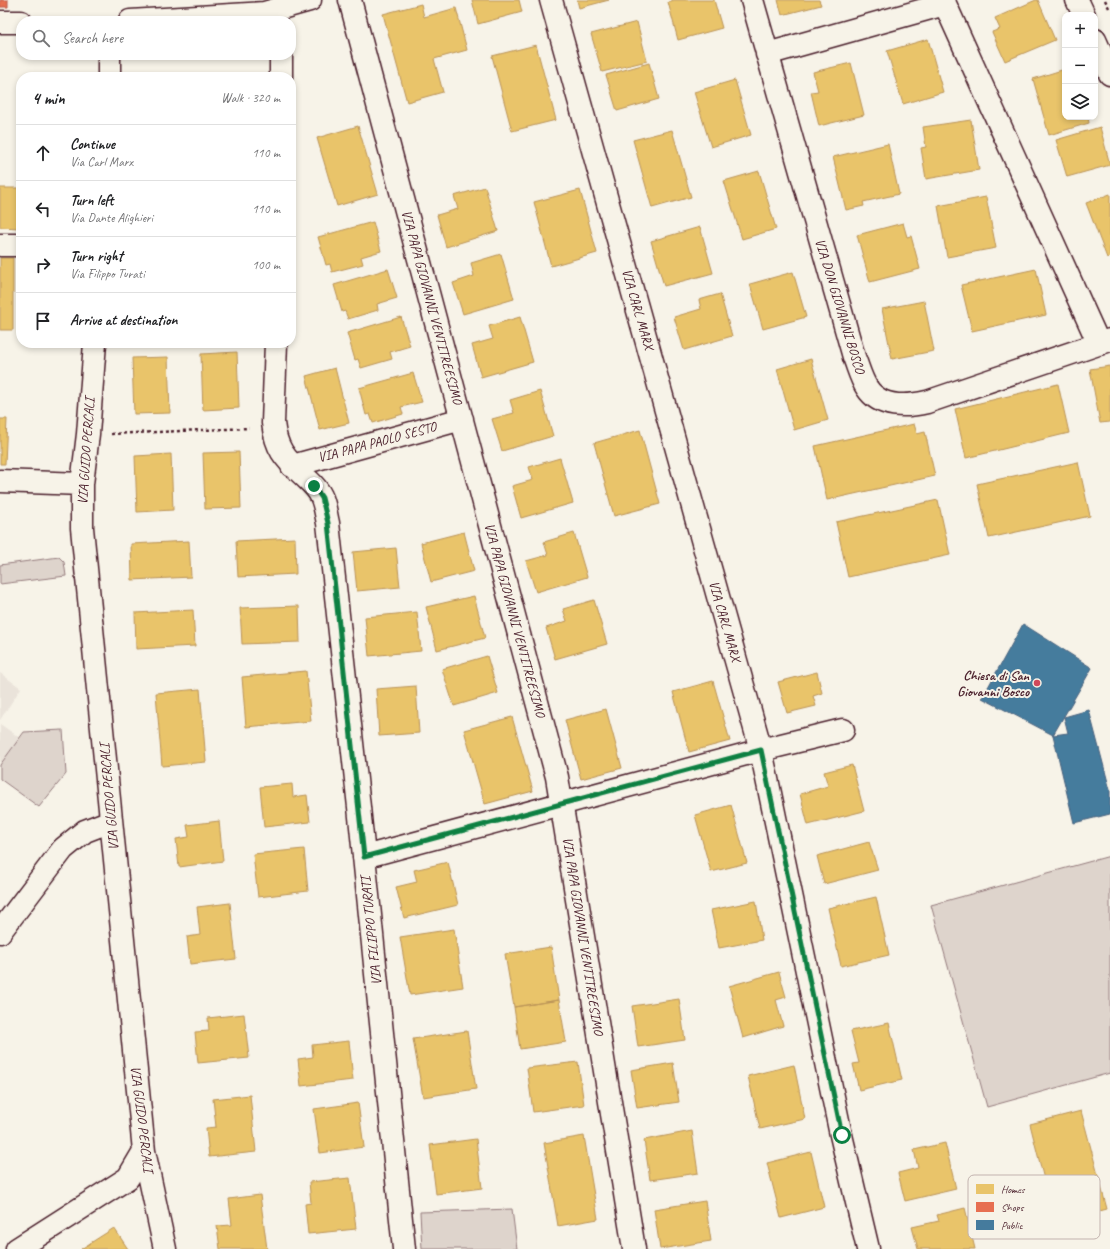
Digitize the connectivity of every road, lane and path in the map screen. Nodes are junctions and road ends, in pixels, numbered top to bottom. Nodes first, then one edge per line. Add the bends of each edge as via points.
1 (310, 0) edge
2 (350, 0) edge
3 (551, 0) edge
4 (752, 0) edge
5 (1077, 0) edge
6 (1105, 0) edge
7 (1110, 10) edge
8 (272, 11) edge
9 (1083, 12) edge
10 (201, 16) edge
11 (0, 22) edge
12 (16, 22) edge
13 (1098, 47) edge
14 (767, 54) junction
15 (110, 60) edge
16 (281, 60) edge
17 (109, 72) edge
18 (282, 72) edge
19 (1110, 74) edge
20 (0, 245) edge
21 (16, 245) edge
22 (1104, 342) edge
23 (94, 348) edge
24 (276, 348) edge
25 (462, 419) junction
26 (256, 428) dead end
27 (106, 434) dead end
28 (292, 466) junction
29 (0, 481) edge
30 (82, 484) junction
31 (843, 730) dead end
32 (761, 750) junction
33 (562, 803) junction
34 (111, 821) junction
35 (364, 857) junction
36 (0, 932) edge
37 (144, 1151) junction
38 (17, 1249) edge
39 (165, 1249) edge
40 (404, 1249) edge
41 (634, 1249) edge
42 (868, 1249) edge

1 - 8 street
2 - 25 street, VIA PAPA GIOVANNI VENTITREESIMO
3 - 32 street, VIA CARL MARX
4 - 14 street, VIA DON GIOVANNI BOSCO
5 - 9 street
6 - 7 path
8 - 10 street
11 - 12 street
13 - 19 street
14 - 22 street, VIA DON GIOVANNI BOSCO via 945,4
14 - 22 street, VIA DON GIOVANNI BOSCO via 854,357 872,395 890,404 912,406
15 - 17 street
16 - 18 street
20 - 21 street
23 - 30 street, VIA GUIDO PERCALI
24 - 28 street, VIA FILIPPO TURATI via 274,435 281,452
25 - 28 street, VIA PAPA PAOLO SESTO
25 - 33 street, VIA PAPA GIOVANNI VENTITREESIMO
26 - 27 path
28 - 35 street, VIA FILIPPO TURATI via 314,486 322,498 328,523
29 - 30 street
30 - 34 street, VIA GUIDO PERCALI via 82,528
31 - 32 street
32 - 33 street
32 - 42 street, VIA CARL MARX
33 - 35 street
33 - 41 street, VIA PAPA GIOVANNI VENTITREESIMO
34 - 36 street via 85,832 63,849
34 - 37 street, VIA GUIDO PERCALI
35 - 40 street, VIA FILIPPO TURATI
37 - 38 street via 128,1178
37 - 39 street, VIA GUIDO PERCALI

